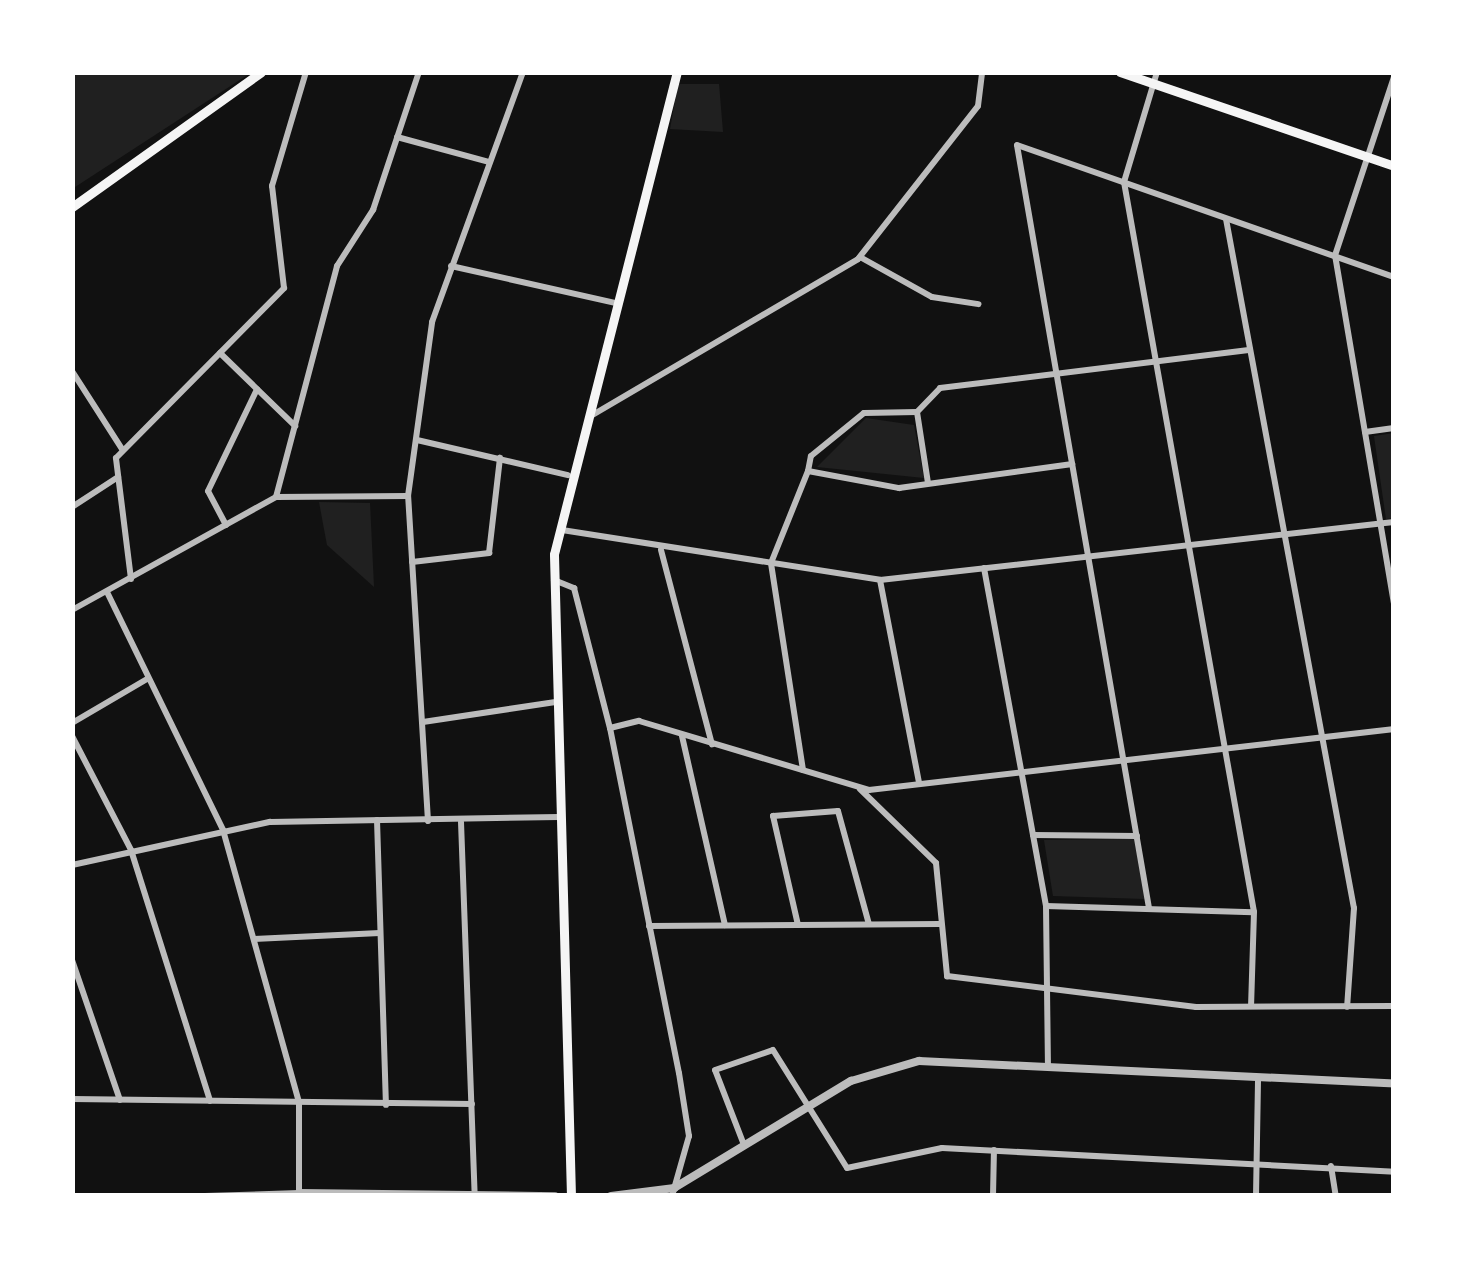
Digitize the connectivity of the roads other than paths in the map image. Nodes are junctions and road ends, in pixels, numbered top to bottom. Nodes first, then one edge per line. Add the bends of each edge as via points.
1 (261, 72) edge
2 (306, 72) edge
3 (419, 72) edge
4 (523, 72) edge
5 (677, 72) edge
6 (982, 72) edge
7 (1120, 72) edge
8 (1156, 72) edge
9 (1394, 77) edge
10 (1153, 84) junction
11 (397, 137) junction
12 (1367, 156) junction
13 (489, 162) junction
14 (1394, 166) edge
15 (1124, 182) junction
16 (72, 207) edge
17 (1226, 218) junction
18 (1335, 255) junction
19 (860, 257) junction
20 (451, 266) junction
21 (1394, 278) edge
22 (615, 303) junction
23 (978, 304) dead end
24 (1249, 350) junction
25 (220, 353) junction
26 (1156, 363) junction
27 (72, 371) edge
28 (1057, 374) junction
29 (257, 389) junction
30 (917, 412) junction
31 (584, 420) junction
32 (295, 426) junction
33 (1394, 428) edge
34 (1365, 432) junction
35 (417, 440) junction
36 (123, 451) junction
37 (500, 458) junction
38 (1072, 464) junction
39 (808, 471) junction
40 (568, 476) junction
41 (118, 477) junction
42 (928, 484) junction
43 (408, 496) junction
44 (276, 497) junction
45 (72, 507) edge
46 (1394, 522) edge
47 (1380, 523) junction
48 (226, 525) junction
49 (558, 529) junction
50 (1282, 534) junction
51 (1189, 545) junction
52 (661, 550) junction
53 (1088, 556) junction
54 (412, 562) junction
55 (771, 563) junction
56 (984, 568) junction
57 (131, 579) junction
58 (552, 579) junction
59 (880, 580) junction
60 (107, 592) junction
61 (1394, 603) edge
62 (72, 610) edge
63 (148, 678) junction
64 (556, 702) junction
65 (72, 722) edge
66 (422, 722) junction
67 (610, 728) junction
68 (1394, 729) edge
69 (682, 735) junction
70 (72, 736) edge
71 (1320, 737) junction
72 (712, 744) junction
73 (1225, 748) junction
74 (1123, 760) junction
75 (1021, 769) junction
76 (803, 770) junction
77 (919, 783) junction
78 (857, 786) junction
79 (560, 817) junction
80 (377, 820) junction
81 (428, 820) junction
82 (461, 821) junction
83 (224, 830) junction
84 (1033, 835) junction
85 (1137, 836) junction
86 (130, 850) junction
87 (72, 865) edge
88 (1046, 906) junction
89 (1149, 908) junction
90 (1254, 912) junction
91 (869, 924) junction
92 (940, 924) junction
93 (724, 925) junction
94 (798, 925) junction
95 (649, 926) junction
96 (380, 933) junction
97 (254, 939) junction
98 (72, 960) edge
99 (1045, 996) junction
100 (1251, 1006) junction
101 (1394, 1006) edge
102 (1347, 1007) junction
103 (1048, 1066) junction
104 (1258, 1077) junction
105 (1394, 1083) edge
106 (72, 1099) edge
107 (120, 1100) junction
108 (210, 1101) junction
109 (299, 1102) junction
110 (472, 1104) junction
111 (386, 1105) junction
112 (803, 1111) junction
113 (746, 1149) junction
114 (994, 1150) junction
115 (1252, 1163) junction
116 (1331, 1166) junction
117 (1394, 1172) edge
118 (673, 1192) edge
119 (300, 1194) edge
120 (475, 1195) edge
121 (205, 1196) edge
122 (555, 1196) edge
123 (571, 1196) edge
124 (611, 1196) edge
125 (994, 1196) edge
126 (1256, 1196) edge
127 (1336, 1196) edge

1 - 16 main road
2 - 25 street via 272,186 284,288
3 - 11 street
4 - 13 street
5 - 22 main road
6 - 19 street via 978,106
7 - 10 main road
8 - 10 street
9 - 12 street
10 - 12 main road
10 - 15 street
11 - 13 street
11 - 32 street via 373,209 337,266
12 - 14 main road
12 - 18 street
13 - 20 street
15 - 17 street
15 - 26 street
15 - 28 street via 1017,145
17 - 18 street
17 - 24 street
18 - 21 street
18 - 34 street
19 - 23 street via 932,298
19 - 31 street
20 - 22 street
20 - 35 street
22 - 31 main road
24 - 26 street
24 - 50 street
25 - 29 street
25 - 36 street
26 - 28 street
26 - 51 street
27 - 36 street
28 - 30 street via 940,388
28 - 38 street
29 - 32 street
29 - 48 street via 208,491
30 - 39 street via 864,413 811,456
30 - 42 street
31 - 40 main road
32 - 44 street
33 - 34 street
34 - 47 street
35 - 37 street
35 - 43 street
36 - 41 street
37 - 40 street
37 - 54 street via 489,554
38 - 42 street
38 - 53 street
39 - 42 street
39 - 55 street
40 - 49 main road
41 - 45 street
41 - 57 street
43 - 44 street
43 - 54 street
44 - 48 street
46 - 47 street
47 - 50 street
47 - 61 street
48 - 57 street
49 - 52 street
49 - 58 main road
50 - 51 street
50 - 71 street
51 - 53 street
51 - 73 street
52 - 55 street
52 - 72 street
53 - 56 street
53 - 74 street
54 - 66 street
55 - 59 street
55 - 76 street
56 - 59 street
56 - 75 street
57 - 60 street
58 - 64 main road
58 - 67 street via 574,588
59 - 77 street
60 - 62 street
60 - 63 street
63 - 65 street
63 - 83 street
64 - 66 street
64 - 79 main road
66 - 81 street
67 - 69 street via 639,722
67 - 95 street
68 - 71 street
69 - 72 street
69 - 93 street
70 - 86 street
71 - 73 street
71 - 102 street via 1354,908
72 - 76 street
73 - 74 street
73 - 90 street
74 - 75 street
74 - 85 street
75 - 77 street
75 - 84 street
76 - 78 street
77 - 78 street
78 - 92 street via 936,863
79 - 82 street
79 - 123 main road
80 - 81 street
80 - 83 street
80 - 96 street
81 - 82 street
82 - 110 street
83 - 86 street
83 - 97 street
84 - 85 street
84 - 88 street
85 - 89 street
86 - 87 street
86 - 108 street
88 - 89 street
88 - 99 street
89 - 90 street
90 - 100 street
91 - 92 street
91 - 94 street
91 - 94 street via 838,811 773,816
92 - 99 street via 947,976
93 - 94 street
93 - 95 street
95 - 118 street via 689,1136
96 - 97 street
96 - 111 street
97 - 109 street
98 - 107 street
99 - 100 street
99 - 103 street
100 - 102 street
101 - 102 street
103 - 104 street
103 - 112 street via 898,1064
104 - 105 street
104 - 115 street
106 - 107 street
107 - 108 street
108 - 109 street
109 - 111 street
109 - 119 street
110 - 111 street
110 - 120 street
112 - 113 street
112 - 113 street via 780,1051 719,1066
112 - 114 street via 847,1168 920,1150
113 - 118 street
114 - 115 street
114 - 125 street
115 - 116 street
115 - 126 street
116 - 117 street
116 - 127 street
118 - 124 street
119 - 120 street
119 - 121 street
120 - 122 street

